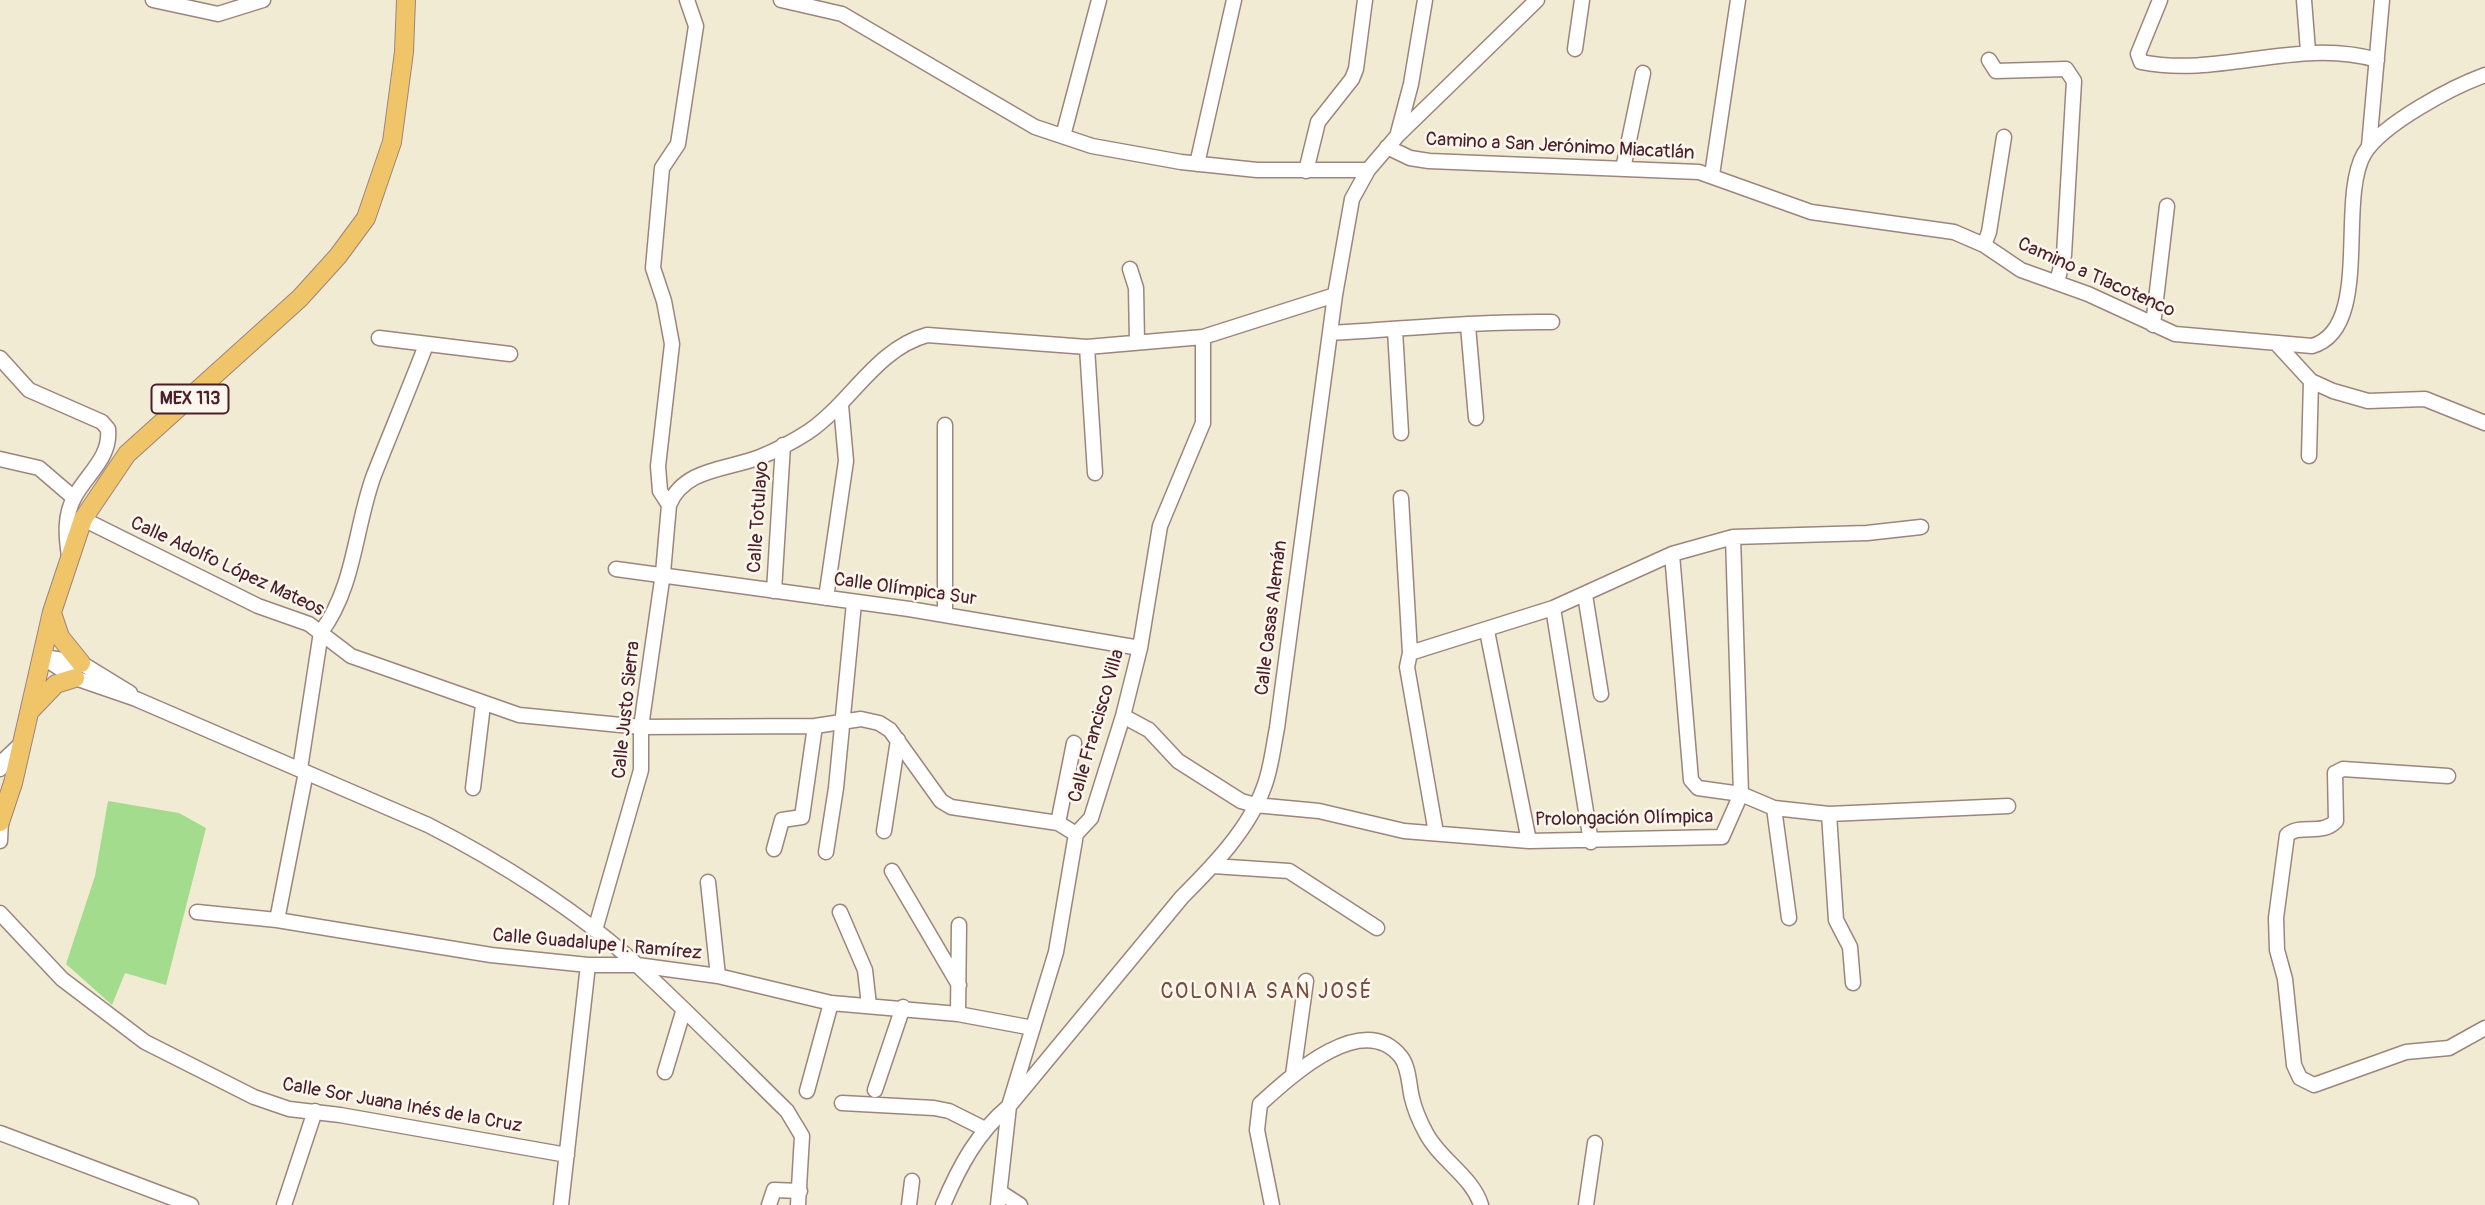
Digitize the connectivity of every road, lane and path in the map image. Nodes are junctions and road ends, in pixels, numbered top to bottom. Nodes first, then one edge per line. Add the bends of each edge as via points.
1 (153, 0) edge
2 (263, 0) edge
3 (407, 0) edge
4 (687, 0) edge
5 (781, 0) edge
6 (1099, 0) edge
7 (1234, 0) edge
8 (1365, 0) edge
9 (1425, 0) edge
10 (1537, 0) edge
11 (1582, 0) edge
12 (1738, 0) edge
13 (2160, 0) edge
14 (2304, 0) edge
15 (2382, 0) edge
16 (1575, 49) dead end
17 (2308, 51) junction
18 (1989, 60) dead end
19 (2377, 60) junction
20 (1643, 73) dead end
21 (2485, 75) edge
22 (1398, 135) junction
23 (1063, 136) junction
24 (2004, 137) dead end
25 (2369, 146) junction
26 (1387, 147) junction
27 (1197, 164) junction
28 (1623, 169) junction
29 (1368, 170) junction
30 (1306, 171) junction
31 (1712, 175) junction
32 (2166, 206) dead end
33 (1811, 212) joint
34 (1984, 246) junction
35 (1130, 269) dead end
36 (2057, 282) junction
37 (1335, 295) junction
38 (1552, 322) dead end
39 (2153, 325) junction
40 (1468, 326) junction
41 (1395, 330) junction
42 (1330, 333) junction
43 (1203, 337) junction
44 (379, 338) dead end
45 (1137, 342) junction
46 (2276, 343) junction
47 (426, 345) junction
48 (1087, 347) junction
49 (510, 354) dead end
50 (0, 358) edge
51 (2311, 381) junction
52 (841, 405) junction
53 (1476, 418) dead end
54 (2485, 423) edge
55 (945, 425) dead end
56 (1401, 433) dead end
57 (783, 444) junction
58 (2309, 456) dead end
59 (0, 459) edge
60 (1095, 473) dead end
61 (74, 498) junction
62 (1401, 498) dead end
63 (668, 505) junction
64 (83, 519) junction
65 (1920, 527) dead end
66 (1733, 537) junction
67 (1672, 554) junction
68 (69, 556) junction
69 (616, 569) dead end
70 (663, 573) junction
71 (774, 591) junction
72 (1585, 595) junction
73 (826, 598) junction
74 (853, 603) junction
75 (1553, 608) junction
76 (52, 612) junction
77 (945, 615) junction
78 (1487, 631) junction
79 (321, 632) junction
80 (1140, 649) junction
81 (1410, 653) junction
82 (41, 656) junction
83 (78, 671) junction
84 (1601, 694) dead end
85 (483, 705) junction
86 (28, 714) junction
87 (1124, 716) junction
88 (843, 720) junction
89 (815, 726) junction
90 (642, 727) junction
91 (898, 740) junction
92 (1074, 743) dead end
93 (22, 744) junction
94 (0, 769) edge
95 (303, 770) junction
96 (2448, 776) dead end
97 (473, 788) dead end
98 (1741, 794) junction
99 (1255, 805) junction
100 (2008, 806) dead end
101 (1774, 808) junction
102 (1829, 814) junction
103 (1, 820) edge
104 (1058, 823) junction
105 (884, 831) dead end
106 (1436, 833) junction
107 (1076, 834) junction
108 (0, 841) edge
109 (1529, 841) junction
110 (1591, 842) junction
111 (774, 849) dead end
112 (826, 852) dead end
113 (1213, 866) junction
114 (892, 871) dead end
115 (708, 883) dead end
116 (197, 912) dead end
117 (839, 912) dead end
118 (0, 913) edge
119 (1789, 918) dead end
120 (277, 920) junction
121 (959, 925) dead end
122 (1377, 928) dead end
123 (595, 930) junction
124 (588, 965) junction
125 (637, 965) junction
126 (718, 976) junction
127 (1306, 981) dead end
128 (1853, 983) dead end
129 (959, 985) junction
130 (831, 1003) junction
131 (869, 1005) junction
132 (902, 1007) junction
133 (683, 1012) junction
134 (958, 1013) junction
135 (1033, 1028) junction
136 (2485, 1028) edge
137 (665, 1072) dead end
138 (1293, 1075) junction
139 (874, 1090) dead end
140 (807, 1091) dead end
141 (842, 1102) dead end
142 (1009, 1107) junction
143 (316, 1111) junction
144 (985, 1129) junction
145 (0, 1133) edge
146 (1595, 1143) dead end
147 (567, 1155) junction
148 (912, 1181) dead end
149 (799, 1198) edge
150 (999, 1198) edge
151 (191, 1205) edge
152 (284, 1205) edge
153 (561, 1205) edge
154 (769, 1205) edge
155 (909, 1205) edge
156 (943, 1205) edge
157 (1020, 1205) edge
158 (1272, 1205) edge
159 (1482, 1205) edge
160 (1586, 1205) edge

1 - 2 street via 218,14
3 - 64 main road, MEX 113 via 392,142 366,218 300,298 127,454
4 - 63 street via 695,26 678,144 662,169 653,268 672,344 657,478
5 - 23 street via 842,14 1034,127
6 - 23 street
7 - 27 street
8 - 30 street via 1356,69 1318,122
9 - 22 street
10 - 22 street, Calle Casas Alemán
11 - 16 street
12 - 31 street
13 - 17 street via 2138,54 2141,62 2177,67
14 - 17 street
15 - 19 street
17 - 19 street
18 - 36 street via 1996,71 2066,69 2074,81 2064,255
19 - 25 street
20 - 28 street
21 - 25 street, Camino a Tlacotenco via 2455,86 2414,111
22 - 26 street, Calle Casas Alemán
23 - 27 street via 1092,146
24 - 34 street
25 - 46 street, Camino a Tlacotenco via 2354,178 2349,281 2339,323 2325,342 2312,346
26 - 28 street, Camino a San Jerónimo Miacatlán via 1429,161
26 - 29 street, Calle Casas Alemán
27 - 30 street
28 - 31 street, Camino a San Jerónimo Miacatlán
29 - 30 street
29 - 37 street, Calle Casas Alemán via 1352,199
31 - 33 street, Camino a San Jerónimo Miacatlán
32 - 39 street
33 - 34 street, Camino a Tlacotenco via 1934,227
34 - 36 street, Camino a Tlacotenco via 2021,270
35 - 45 street via 1136,288
36 - 39 street, Camino a Tlacotenco
37 - 42 street, Calle Casas Alemán
37 - 43 street
38 - 40 street
39 - 46 street, Camino a Tlacotenco via 2175,334
40 - 41 street
40 - 53 street
41 - 42 street
41 - 56 street
42 - 99 street, Calle Casas Alemán via 1277,728 1264,788
43 - 45 street
43 - 80 street, Calle Francisco Villa via 1203,423 1160,526
44 - 47 street
45 - 48 street
46 - 51 street
47 - 49 street
47 - 79 street via 374,477 348,575
48 - 52 street via 928,335 906,341 888,355
48 - 60 street
50 - 61 street via 29,390 102,422 108,429 107,451
51 - 54 street via 2368,401 2425,399
51 - 58 street
52 - 57 street
52 - 73 street via 846,461
55 - 77 street
57 - 63 street via 760,457 700,475 674,493
57 - 71 street, Calle Totulayo
59 - 61 street via 39,468
61 - 68 street via 66,527
62 - 81 street
63 - 70 street, Calle Justo Sierra
64 - 68 main road, MEX 113
64 - 79 street, Calle Adolfo López Mateos via 207,582
65 - 66 street
66 - 67 street
66 - 98 street
67 - 72 street
67 - 98 street via 1691,780 1698,788
68 - 76 main road, MEX 113
69 - 70 street, Calle Olímpica Sur
70 - 71 street, Calle Olímpica Sur
70 - 90 street, Calle Justo Sierra
71 - 73 street, Calle Olímpica Sur
72 - 75 street
72 - 84 street
73 - 74 street, Calle Olímpica Sur
74 - 77 street, Calle Olímpica Sur
74 - 88 street
75 - 78 street
75 - 110 street
76 - 82 main road, MEX 113
76 - 83 main road
77 - 80 street, Calle Olímpica Sur
78 - 81 street
78 - 109 street
79 - 85 street, Calle Adolfo López Mateos via 351,656
79 - 95 street
80 - 87 street, Calle Francisco Villa
81 - 106 street via 1406,667
82 - 83 street
82 - 86 main road, MEX 113
83 - 86 main road via 45,693
83 - 95 street
85 - 90 street, Calle Adolfo López Mateos via 519,715
85 - 97 street
86 - 93 main road, MEX 113
87 - 99 street via 1149,730 1178,761
87 - 107 street, Calle Francisco Villa via 1091,818
88 - 89 street, Calle Adolfo López Mateos
88 - 91 street, Calle Adolfo López Mateos via 879,723
88 - 112 street
89 - 90 street, Calle Adolfo López Mateos
89 - 111 street via 803,817 782,820
90 - 123 street, Calle Justo Sierra via 636,796
91 - 104 street, Calle Adolfo López Mateos via 941,801 951,807
91 - 105 street
92 - 104 street
93 - 94 street
93 - 103 main road, MEX 113
95 - 120 street
95 - 123 street via 463,843
96 - 136 street via 2338,770 2334,776 2336,821 2327,829 2295,830 2287,835 2276,918 2277,958 2285,979 2296,1070 2300,1078 2314,1085 2406,1052 2449,1048
98 - 101 street
98 - 110 street, Prolongación Olímpica via 1722,837
99 - 106 street, Prolongación Olímpica via 1319,811 1404,831
99 - 113 street, Calle Casas Alemán
100 - 102 street
101 - 102 street
101 - 119 street
102 - 128 street via 1836,920 1850,947
103 - 108 street
104 - 107 street, Calle Adolfo López Mateos
106 - 109 street, Prolongación Olímpica
107 - 135 street, Calle Francisco Villa via 1056,952
109 - 110 street, Prolongación Olímpica
113 - 122 street via 1289,871
113 - 142 street, Calle Casas Alemán via 1182,897
114 - 129 street
115 - 126 street
116 - 120 street, Calle Guadalupe I. Ramírez
117 - 131 street via 865,970
118 - 143 street, Calle Sor Juana Inés de la Cruz via 62,979 145,1042 254,1097 289,1109
120 - 124 street, Calle Guadalupe I. Ramírez via 491,955
121 - 129 street
123 - 125 street
124 - 125 street, Calle Guadalupe I. Ramírez
124 - 147 street
125 - 126 street, Calle Guadalupe I. Ramírez
125 - 133 street
126 - 130 street, Calle Guadalupe I. Ramírez
127 - 138 street
129 - 134 street
130 - 131 street, Calle Guadalupe I. Ramírez
130 - 140 street
131 - 132 street, Calle Guadalupe I. Ramírez
132 - 134 street, Calle Guadalupe I. Ramírez
132 - 139 street
133 - 137 street
133 - 149 street via 787,1111 802,1136
134 - 135 street, Calle Guadalupe I. Ramírez
135 - 142 street, Calle Francisco Villa
138 - 158 street via 1259,1104 1257,1115
138 - 159 street via 1351,1041 1370,1038 1384,1042 1402,1058 1415,1112 1433,1146 1475,1189
141 - 144 street via 934,1108
142 - 144 street, Calle Casas Alemán
142 - 150 street, Calle Francisco Villa
143 - 147 street, Calle Sor Juana Inés de la Cruz
143 - 152 street
144 - 156 street, Calle Casas Alemán via 958,1169
145 - 151 street
146 - 160 street
147 - 153 street
148 - 155 street
149 - 154 street via 774,1190
150 - 157 street

